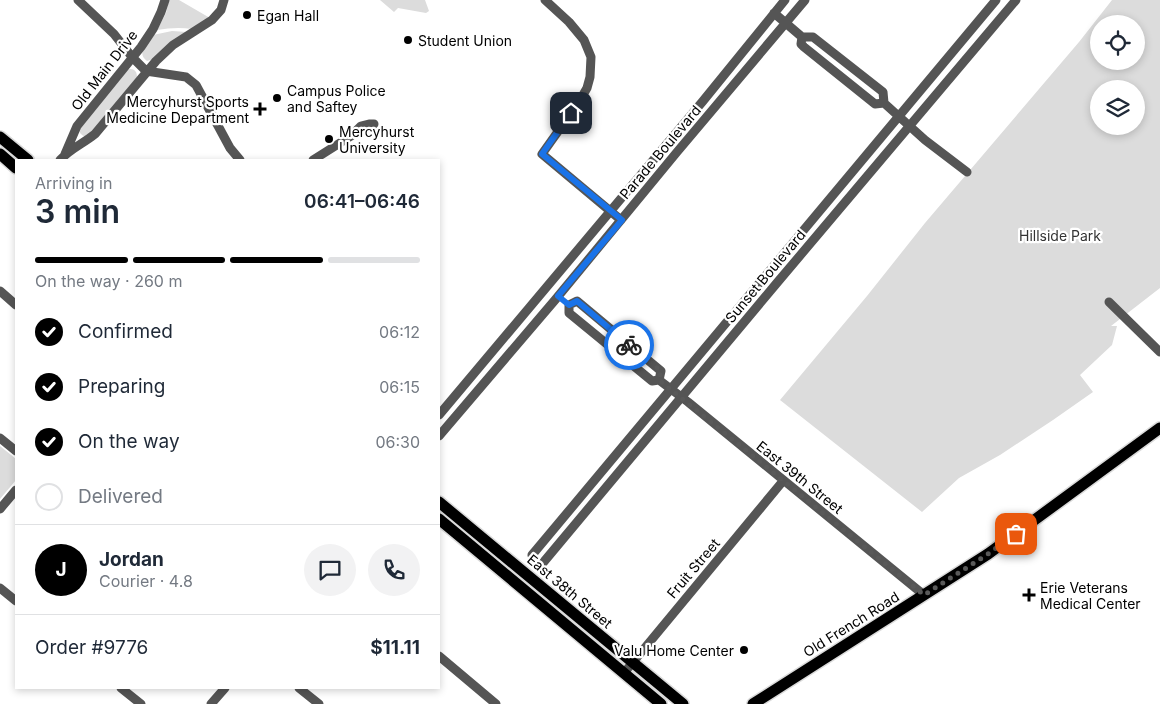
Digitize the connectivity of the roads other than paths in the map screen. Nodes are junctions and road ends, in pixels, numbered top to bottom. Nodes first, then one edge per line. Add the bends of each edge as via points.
1 (78, 0) edge
2 (165, 0) edge
3 (224, 0) edge
4 (545, 0) edge
5 (786, 0) edge
6 (805, 0) edge
7 (996, 0) edge
8 (1016, 0) edge
9 (774, 13) junction
10 (786, 23) junction
11 (802, 37) junction
12 (132, 57) junction
13 (146, 71) junction
14 (884, 104) junction
15 (899, 117) junction
16 (374, 124) dead end
17 (910, 126) junction
18 (0, 137) edge
19 (0, 154) edge
20 (62, 158) edge
21 (27, 159) edge
22 (239, 159) edge
23 (314, 159) edge
24 (15, 167) edge
25 (967, 172) dead end
26 (610, 211) junction
27 (622, 220) junction
28 (547, 286) junction
29 (0, 291) edge
30 (558, 296) junction
31 (1109, 302) dead end
32 (15, 303) edge
33 (569, 305) junction
34 (1160, 352) edge
35 (659, 380) junction
36 (671, 390) junction
37 (681, 398) junction
38 (440, 414) edge
39 (1160, 428) edge
40 (440, 435) edge
41 (0, 438) edge
42 (15, 450) edge
43 (783, 481) junction
44 (15, 491) edge
45 (440, 503) edge
46 (0, 509) edge
47 (440, 520) edge
48 (534, 564) junction
49 (525, 573) junction
50 (516, 583) junction
51 (0, 588) edge
52 (924, 595) junction
53 (15, 600) edge
54 (440, 657) edge
55 (633, 662) junction
56 (624, 673) junction
57 (122, 689) edge
58 (225, 689) edge
59 (300, 689) edge
60 (141, 704) edge
61 (212, 704) edge
62 (319, 704) edge
63 (496, 704) edge
64 (661, 704) edge
65 (683, 704) edge
66 (753, 704) edge

1 - 12 street via 114,34
2 - 12 street, Old Main Drive via 153,29
3 - 13 street, Old Main Drive via 221,10 212,20 173,45
4 - 26 street via 584,40 591,57 587,88 542,154
5 - 9 street, Parade Boulevard
6 - 10 street, Parade Boulevard
7 - 15 street, Sunset Boulevard
8 - 17 street, Sunset Boulevard
9 - 10 street
9 - 26 street, Parade Boulevard
10 - 11 street
10 - 27 street, Parade Boulevard
11 - 14 street via 804,47 875,104
11 - 14 street via 813,37 883,92
12 - 13 street
12 - 20 street, Old Main Drive via 77,126
13 - 20 street, Old Main Drive via 95,134
13 - 22 street via 186,77 196,85
14 - 15 street
15 - 17 street
15 - 36 street, Sunset Boulevard
16 - 23 street via 361,126
17 - 25 street
17 - 37 street, Sunset Boulevard
18 - 21 main road
19 - 24 main road
26 - 27 street
26 - 28 street, Parade Boulevard
27 - 30 street, Parade Boulevard
28 - 30 street, East 39th Street
28 - 38 street, Parade Boulevard
29 - 32 street
30 - 33 street, East 39th Street
30 - 40 street, Parade Boulevard
31 - 34 street
33 - 35 street, East 39th Street via 570,313 589,329 652,381
33 - 35 street, East 39th Street via 577,301 661,371
35 - 36 street, East 39th Street
36 - 37 street, East 39th Street
36 - 48 street, Sunset Boulevard via 532,555
37 - 43 street, East 39th Street
37 - 48 street, Sunset Boulevard via 542,564
39 - 52 main road, Old French Road via 1001,545
41 - 42 street
43 - 52 street, East 39th Street
43 - 55 street, Fruit Street
44 - 46 street
45 - 49 main road, East 38th Street
47 - 50 main road, East 38th Street
48 - 49 street, Sunset Boulevard
49 - 50 street, Sunset Boulevard
49 - 55 main road, East 38th Street
50 - 56 main road, East 38th Street
51 - 53 street
52 - 66 main road, Old French Road
54 - 63 street
55 - 56 street, Fruit Street
55 - 65 main road, East 38th Street
56 - 64 main road, East 38th Street
57 - 60 street
58 - 61 street
59 - 62 street

